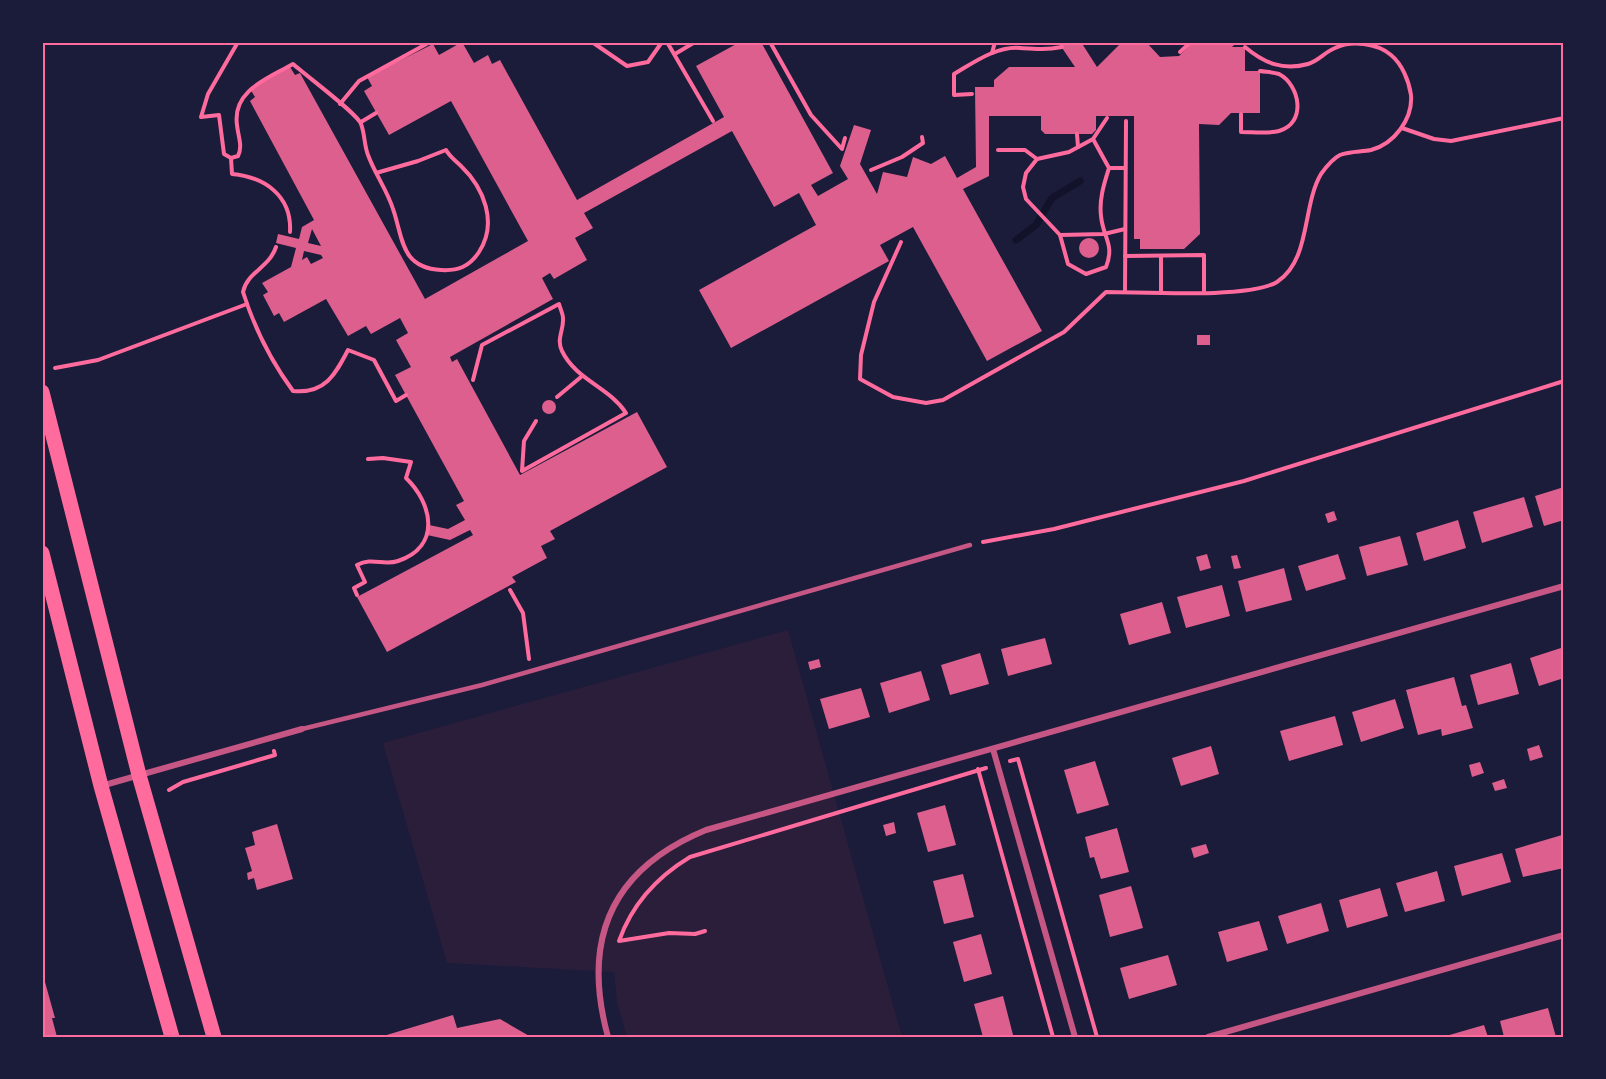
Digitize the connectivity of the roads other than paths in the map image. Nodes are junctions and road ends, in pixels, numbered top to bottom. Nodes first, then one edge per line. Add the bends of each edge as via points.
1 (42, 392) edge
2 (47, 434) edge
3 (970, 545) road end
4 (42, 553) edge
5 (1564, 586) edge
6 (302, 729) joint
7 (993, 748) junction
8 (139, 775) junction
9 (101, 786) junction
10 (1564, 935) edge
11 (172, 1037) edge
12 (214, 1037) edge
13 (608, 1037) edge
14 (1075, 1037) edge
15 (1208, 1037) edge

1 - 2 main road
2 - 8 main road
3 - 6 lane via 531,671
4 - 9 main road
5 - 7 street
6 - 8 street
7 - 13 street via 706,830 671,846 626,886 602,934 597,986
7 - 14 street
8 - 9 street
8 - 12 main road
9 - 11 main road
10 - 15 street

